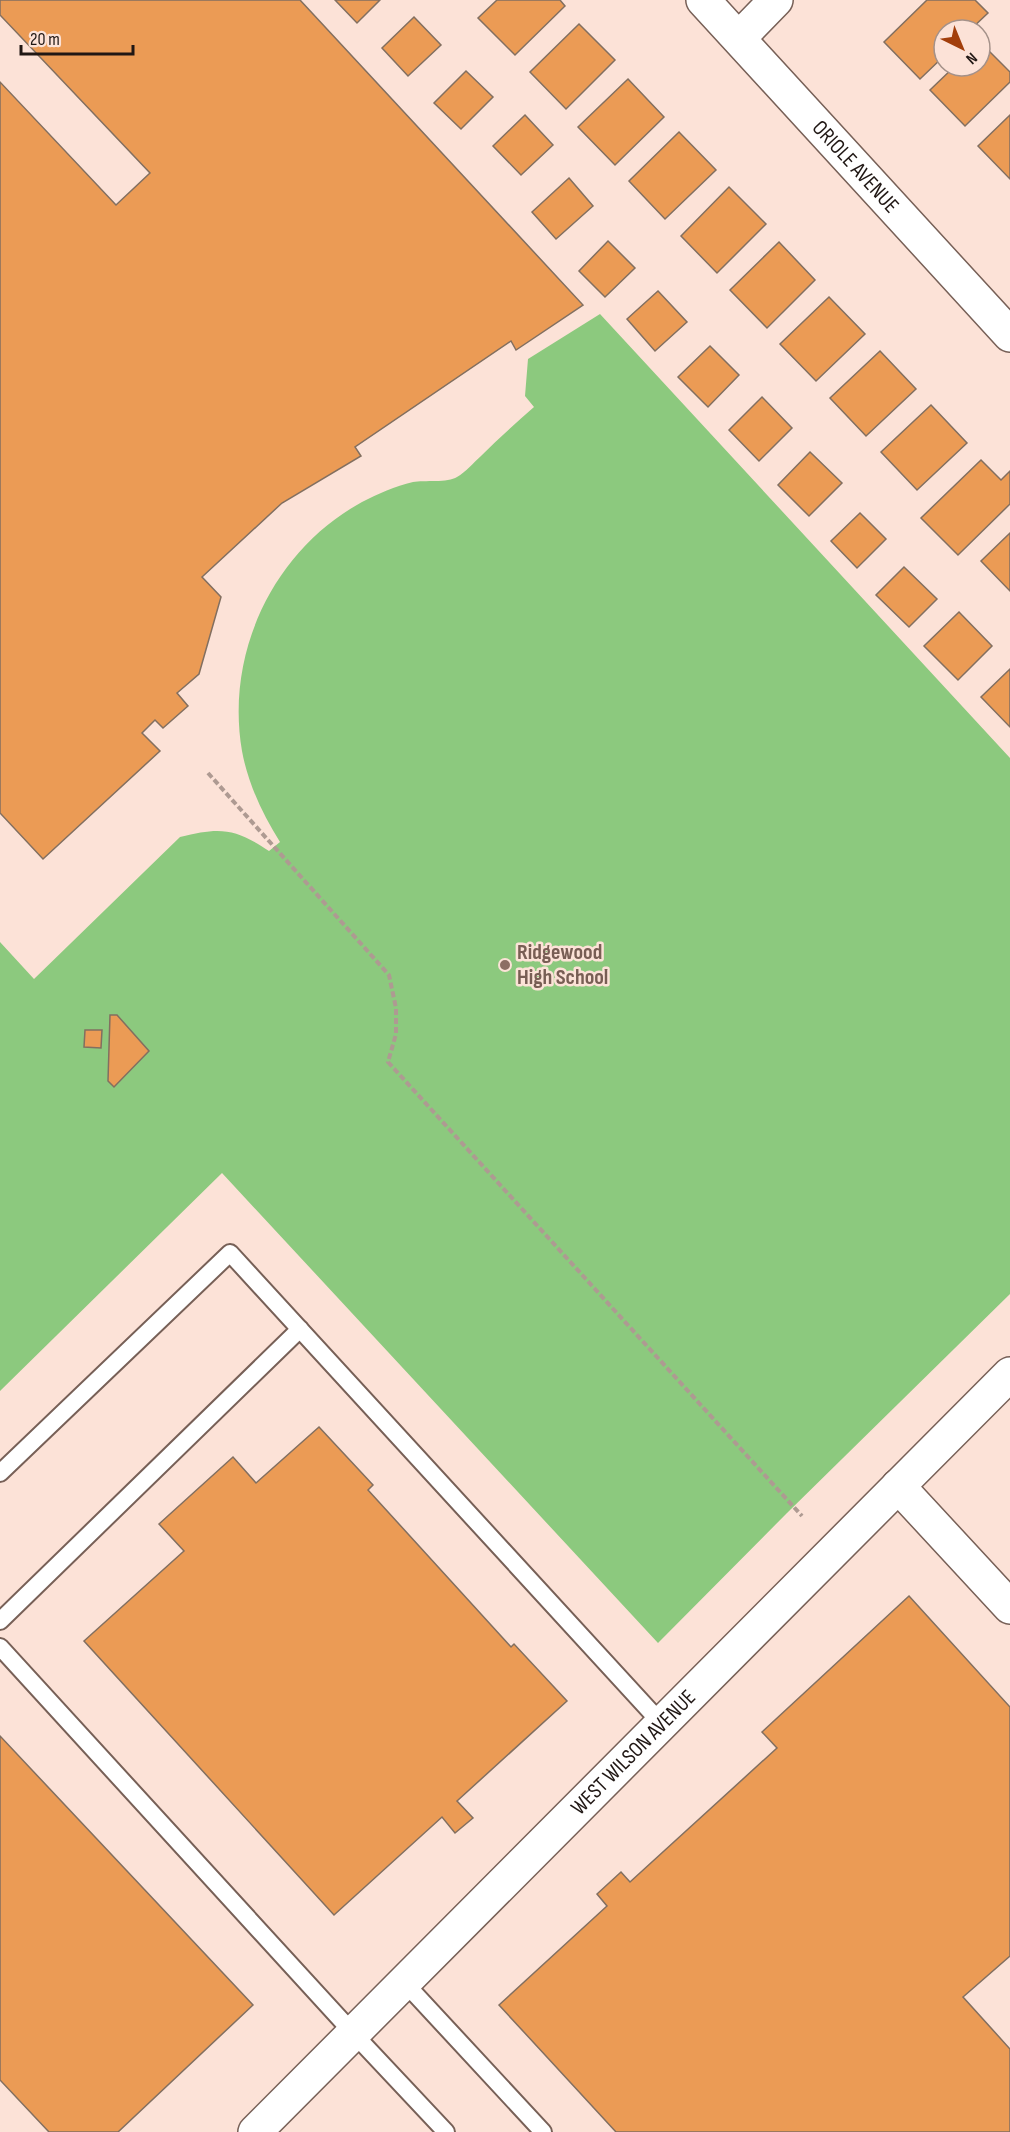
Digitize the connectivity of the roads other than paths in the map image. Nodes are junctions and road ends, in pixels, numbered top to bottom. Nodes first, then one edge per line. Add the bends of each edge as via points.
1 (704, 0) edge
2 (776, 0) edge
3 (739, 38) junction
4 (1010, 334) edge
5 (300, 1329) junction
6 (1010, 1374) edge
7 (0, 1473) edge
8 (898, 1486) junction
9 (1010, 1608) edge
10 (0, 1621) edge
11 (0, 1647) edge
12 (662, 1724) junction
13 (404, 1982) junction
14 (353, 2033) junction
15 (255, 2132) edge
16 (446, 2132) edge
17 (543, 2132) edge

1 - 3 street, ORIOLE AVENUE
2 - 3 street
3 - 4 street, ORIOLE AVENUE
5 - 7 lane via 230,1253
5 - 10 lane
5 - 12 lane
6 - 8 street, WEST WILSON AVENUE
8 - 9 street
8 - 12 street, WEST WILSON AVENUE
11 - 14 lane
12 - 13 street, WEST WILSON AVENUE
13 - 14 street, WEST WILSON AVENUE
13 - 17 lane
14 - 15 street, WEST WILSON AVENUE
14 - 16 lane

